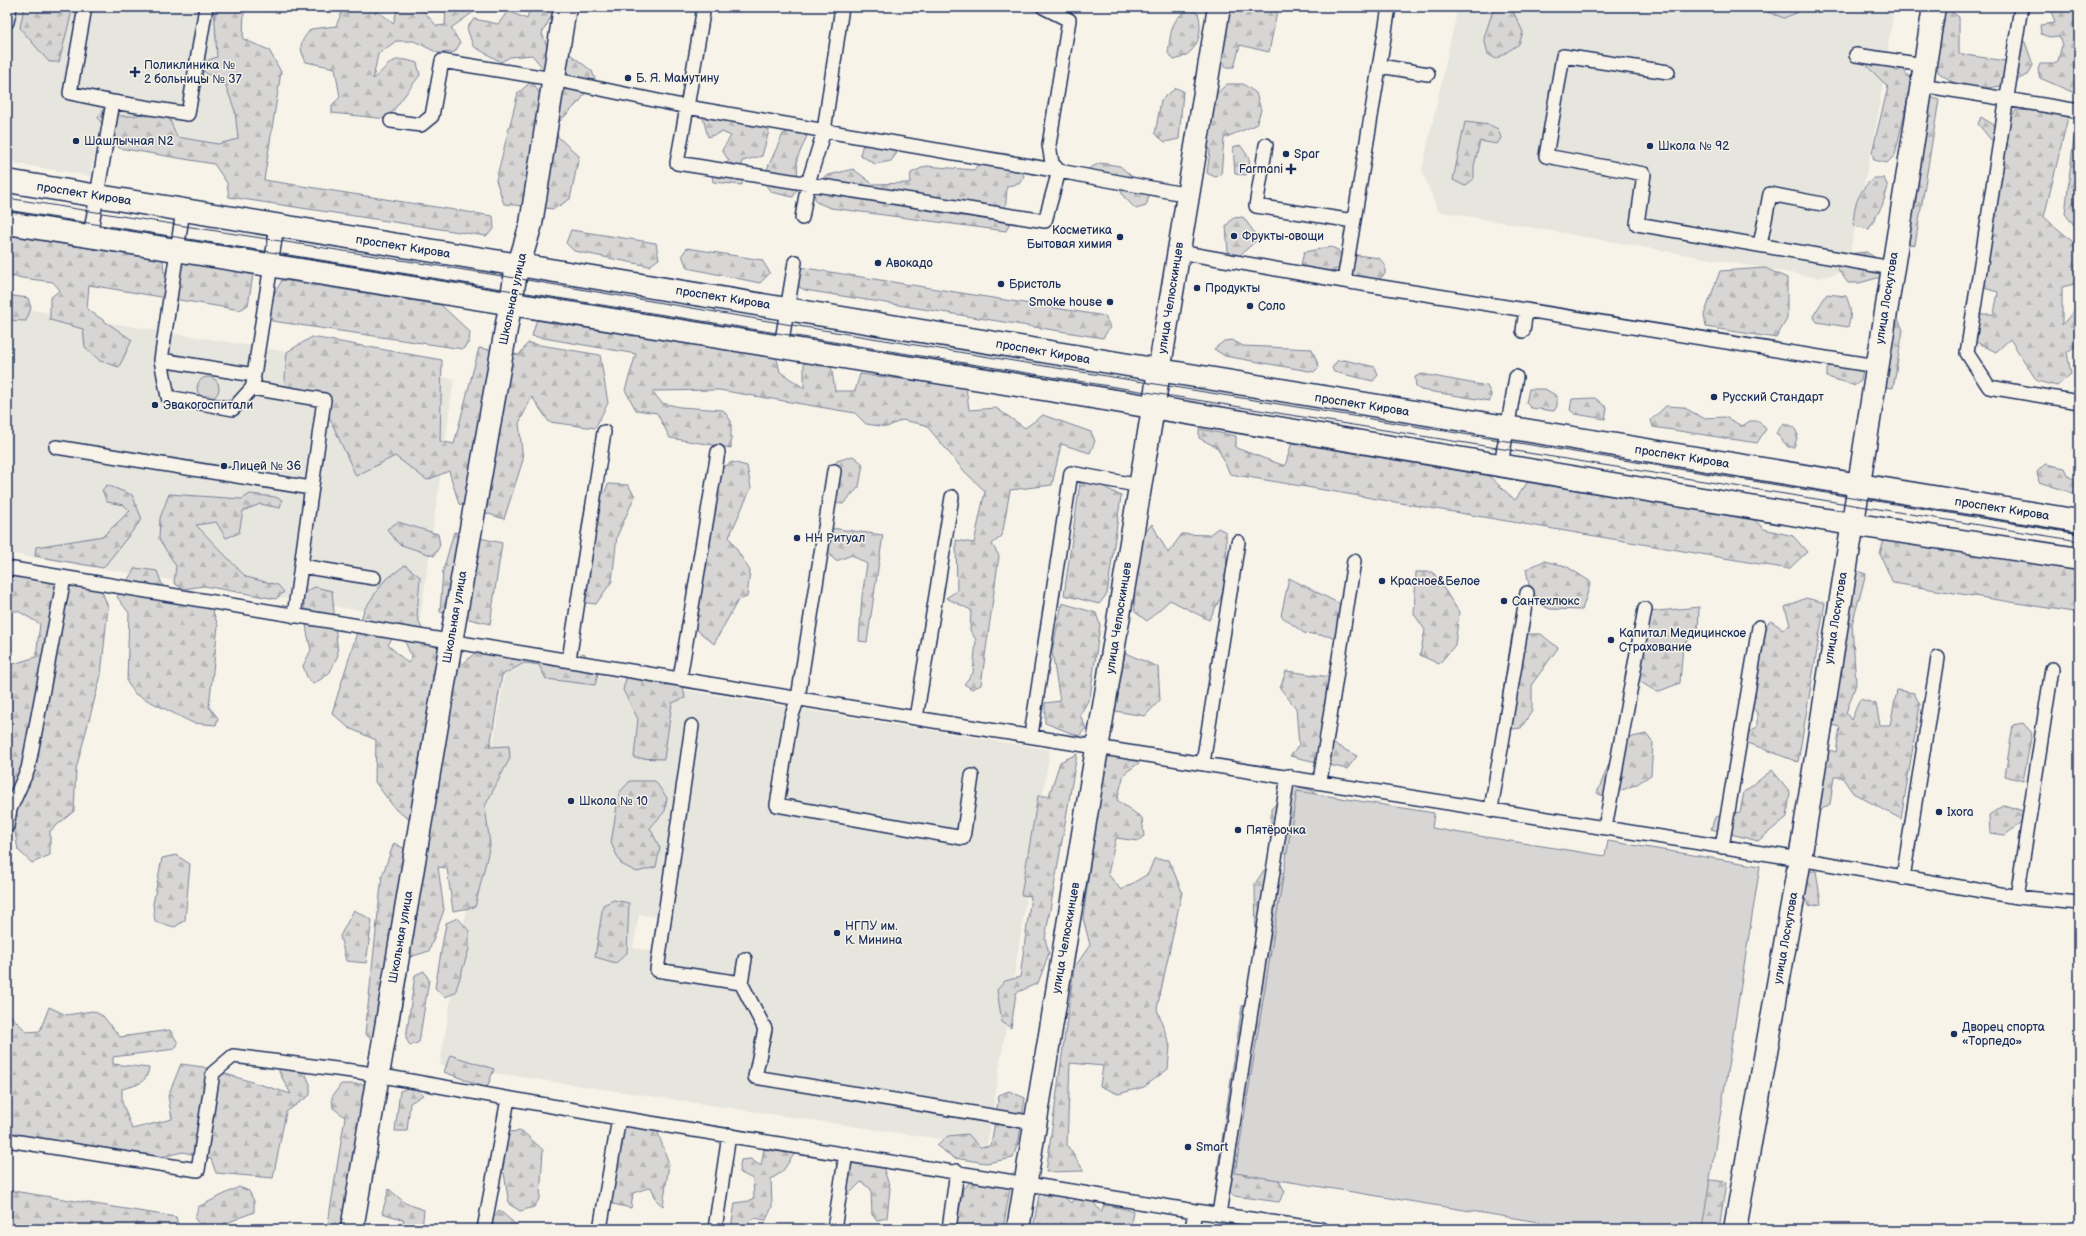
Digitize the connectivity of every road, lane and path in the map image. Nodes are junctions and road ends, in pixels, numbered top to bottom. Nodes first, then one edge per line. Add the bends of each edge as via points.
1 (10, 7) edge
2 (85, 7) edge
3 (206, 7) edge
4 (565, 7) edge
5 (704, 7) edge
6 (842, 7) edge
7 (1043, 7) edge
8 (1220, 7) edge
9 (1390, 7) edge
10 (1934, 7) edge
11 (2020, 7) edge
12 (7, 22) edge
13 (1856, 55) dead end
14 (1380, 66) junction
15 (1668, 72) dead end
16 (1428, 74) dead end
17 (1922, 75) junction
18 (553, 79) junction
19 (2007, 99) junction
20 (113, 102) junction
21 (687, 107) junction
22 (2079, 111) edge
23 (391, 121) dead end
24 (824, 131) junction
25 (1266, 145) dead end
26 (1059, 172) junction
27 (7, 181) edge
28 (808, 184) junction
29 (1188, 195) junction
30 (97, 196) junction
31 (1822, 204) dead end
32 (183, 210) junction
33 (802, 218) dead end
34 (7, 222) edge
35 (1354, 222) junction
36 (277, 226) junction
37 (90, 236) junction
38 (1760, 245) junction
39 (177, 249) junction
40 (1179, 252) junction
41 (796, 262) dead end
42 (271, 265) junction
43 (519, 266) junction
44 (1892, 268) junction
45 (1344, 281) junction
46 (511, 302) junction
47 (788, 308) junction
48 (1526, 310) junction
49 (1523, 331) dead end
50 (781, 346) junction
51 (161, 360) junction
52 (1876, 366) junction
53 (1159, 372) junction
54 (254, 375) junction
55 (1516, 377) dead end
56 (252, 388) junction
57 (2079, 402) edge
58 (1153, 407) junction
59 (1508, 429) junction
60 (604, 432) dead end
61 (56, 447) dead end
62 (718, 452) dead end
63 (1501, 465) junction
64 (834, 471) dead end
65 (1141, 486) junction
66 (1857, 486) junction
67 (312, 488) junction
68 (952, 497) dead end
69 (2079, 521) edge
70 (1851, 524) junction
71 (1238, 542) dead end
72 (2079, 559) edge
73 (1354, 561) dead end
74 (301, 566) junction
75 (7, 568) edge
76 (64, 578) junction
77 (374, 578) dead end
78 (1527, 593) dead end
79 (1645, 609) dead end
80 (294, 616) junction
81 (1759, 627) dead end
82 (451, 642) junction
83 (1938, 658) dead end
84 (569, 660) junction
85 (2052, 669) dead end
86 (680, 678) junction
87 (798, 698) junction
88 (916, 718) junction
89 (692, 726) dead end
90 (1031, 735) junction
91 (1099, 746) junction
92 (1203, 763) junction
93 (972, 776) dead end
94 (1288, 776) junction
95 (1320, 781) junction
96 (1491, 809) junction
97 (7, 826) edge
98 (1605, 828) junction
99 (1722, 846) junction
100 (1800, 859) junction
101 (1903, 878) junction
102 (2017, 897) junction
103 (2079, 903) edge
104 (746, 959) dead end
105 (741, 983) junction
106 (377, 1076) junction
107 (508, 1099) junction
108 (619, 1118) junction
109 (1035, 1123) junction
110 (729, 1135) junction
111 (7, 1140) edge
112 (846, 1154) junction
113 (957, 1171) junction
114 (1024, 1182) junction
115 (1195, 1211) junction
116 (1219, 1214) junction
117 (1307, 1228) edge
118 (352, 1229) edge
119 (484, 1229) edge
120 (600, 1229) edge
121 (715, 1229) edge
122 (834, 1229) edge
123 (949, 1229) edge
124 (1018, 1229) edge
125 (1192, 1229) edge
126 (1321, 1229) edge
127 (1735, 1229) edge

1 - 12 lane
2 - 20 lane via 70,93
3 - 20 lane via 188,114
4 - 18 street, Школьная улица
5 - 21 lane
6 - 24 lane
7 - 26 lane via 1069,20 1049,145 1052,163
8 - 29 street, улица Челюскинцев
9 - 14 lane
10 - 17 street, улица Лоскутова
11 - 19 lane
13 - 17 lane
14 - 16 lane
14 - 35 lane
15 - 38 lane via 1563,56 1546,156 1644,174 1637,224
17 - 19 lane
17 - 44 street, улица Лоскутова
18 - 21 lane
18 - 23 lane via 442,61 432,116 421,125
18 - 43 street, Школьная улица via 531,224
19 - 22 lane
19 - 57 lane via 1967,353 1989,387
20 - 30 lane
21 - 24 lane
21 - 28 lane via 677,163
24 - 26 lane
24 - 28 lane
25 - 35 lane via 1256,206
26 - 28 lane via 1045,222
26 - 29 lane
27 - 30 street, проспект Кирова
28 - 33 lane
29 - 40 street, улица Челюскинцев
30 - 32 street, проспект Кирова
30 - 37 lane
31 - 38 lane via 1770,194
32 - 36 street, проспект Кирова
32 - 39 lane
34 - 37 street
35 - 45 lane
36 - 42 lane
36 - 43 street, проспект Кирова
37 - 39 street
38 - 44 lane
39 - 42 street
39 - 51 lane
40 - 45 lane
40 - 53 street, улица Челюскинцев
41 - 47 lane
42 - 46 street
42 - 54 lane
43 - 46 street, Школьная улица
43 - 47 street, проспект Кирова
44 - 52 street, улица Лоскутова
45 - 48 lane
46 - 50 street
46 - 82 street, Школьная улица
47 - 50 lane
47 - 53 street, проспект Кирова
48 - 49 lane
48 - 52 lane
50 - 58 street
51 - 54 lane
51 - 56 lane via 168,397 234,409
52 - 66 street, улица Лоскутова
53 - 58 street, улица Челюскинцев
53 - 59 street, проспект Кирова
54 - 56 lane
55 - 59 lane
56 - 67 lane via 324,400
58 - 63 street
58 - 65 street, улица Челюскинцев
59 - 63 lane
59 - 66 street, проспект Кирова
60 - 84 lane
61 - 67 lane
62 - 86 lane
63 - 70 street
64 - 87 lane
65 - 90 lane via 1071,474
65 - 91 street, улица Челюскинцев
66 - 69 street, проспект Кирова
66 - 70 street, улица Лоскутова
67 - 74 lane
68 - 88 lane
70 - 72 street
70 - 100 street, улица Лоскутова
71 - 92 lane
73 - 95 lane
74 - 77 lane
74 - 80 lane
75 - 76 lane
76 - 80 lane
76 - 97 lane via 28,769 10,809
78 - 96 lane
79 - 98 lane
80 - 82 lane
81 - 99 lane
82 - 84 lane
82 - 106 street, Школьная улица
83 - 101 lane
84 - 86 lane
85 - 102 lane
86 - 87 lane
87 - 88 lane
87 - 93 lane via 791,718 777,805 963,838
88 - 90 lane
89 - 105 lane via 656,970
90 - 91 lane
91 - 92 lane
91 - 109 street, улица Челюскинцев
92 - 94 lane
94 - 95 lane
94 - 116 lane
95 - 96 lane
96 - 98 lane
98 - 99 lane
99 - 100 lane
100 - 101 lane
100 - 127 street, улица Лоскутова
101 - 102 lane
102 - 103 lane
104 - 105 lane
105 - 109 lane via 765,1029 755,1077
106 - 107 lane
106 - 111 lane via 233,1056 213,1073 198,1170
106 - 118 street, Школьная улица
107 - 108 lane
107 - 119 lane
108 - 110 lane
108 - 120 lane
109 - 114 street, улица Челюскинцев
110 - 112 lane
110 - 121 lane
112 - 113 lane
112 - 122 lane
113 - 114 lane
113 - 123 lane
114 - 115 lane
114 - 124 street, улица Челюскинцев
115 - 116 lane
115 - 125 lane
116 - 117 lane
117 - 126 lane

